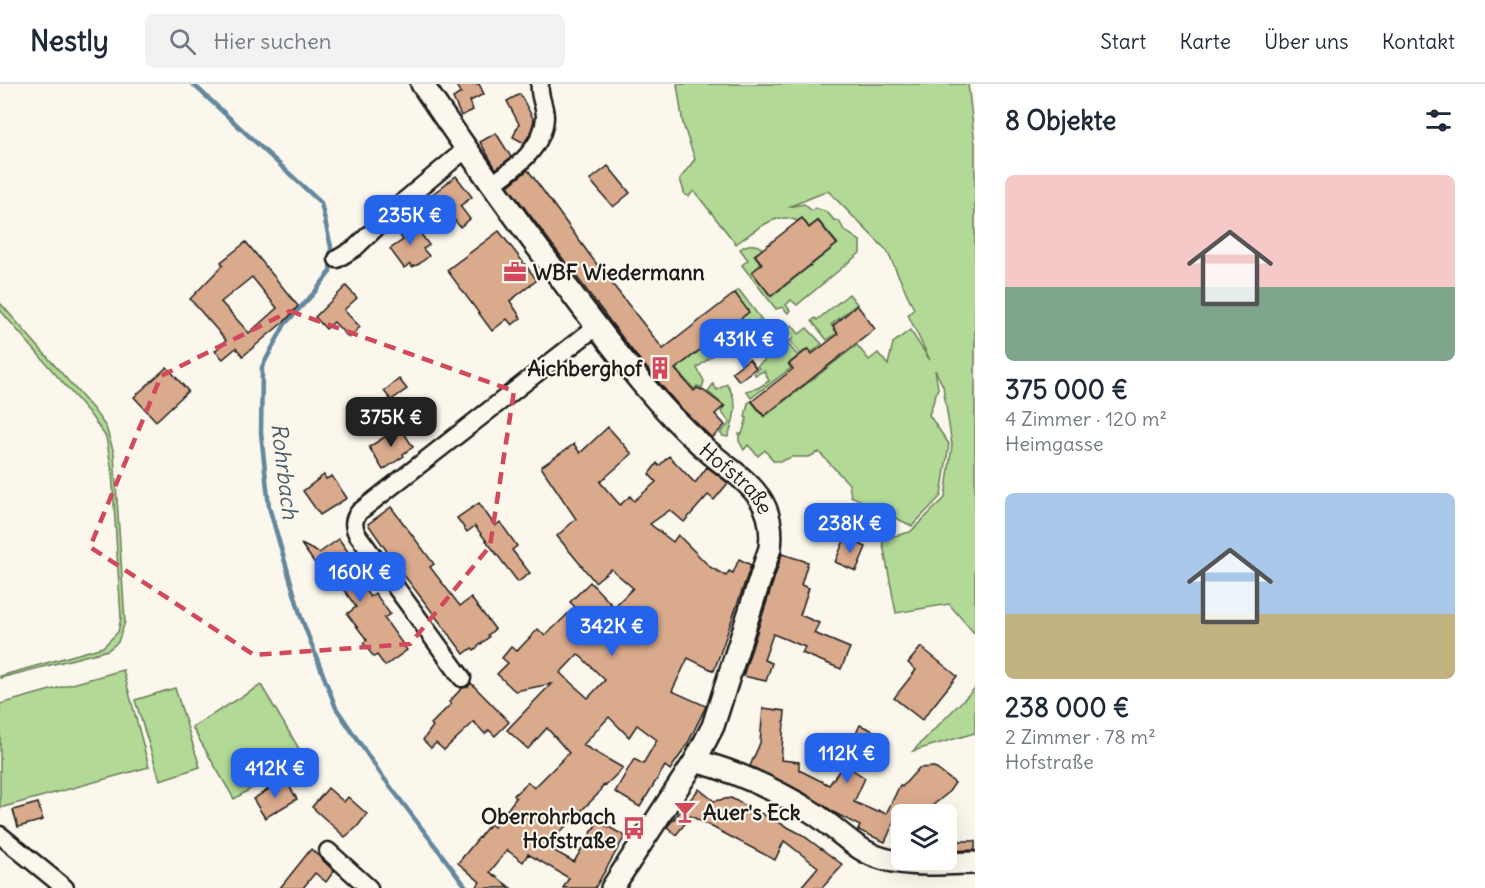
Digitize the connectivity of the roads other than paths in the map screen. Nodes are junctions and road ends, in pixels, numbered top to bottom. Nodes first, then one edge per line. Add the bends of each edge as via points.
1 (422, 84) edge
2 (540, 84) edge
3 (465, 149) junction
4 (491, 185) junction
5 (337, 259) dead end
6 (597, 326) junction
7 (462, 678) dead end
8 (695, 761) junction
9 (0, 836) edge
10 (328, 851) dead end
11 (975, 863) edge
12 (65, 888) edge
13 (369, 888) edge
14 (612, 888) edge

1 - 3 main road, Hofstraße
2 - 4 street via 545,116 538,139 521,163
3 - 4 main road, Hofstraße
3 - 5 street via 355,248
4 - 6 main road, Hofstraße
6 - 7 street via 354,519 357,534
6 - 8 main road, Hofstraße via 668,412 700,445 750,485 769,513 772,536 761,580 720,710
8 - 11 main road via 730,771 770,790 813,813 876,857 897,863
8 - 14 main road, Hofstraße
9 - 12 street
10 - 13 street

